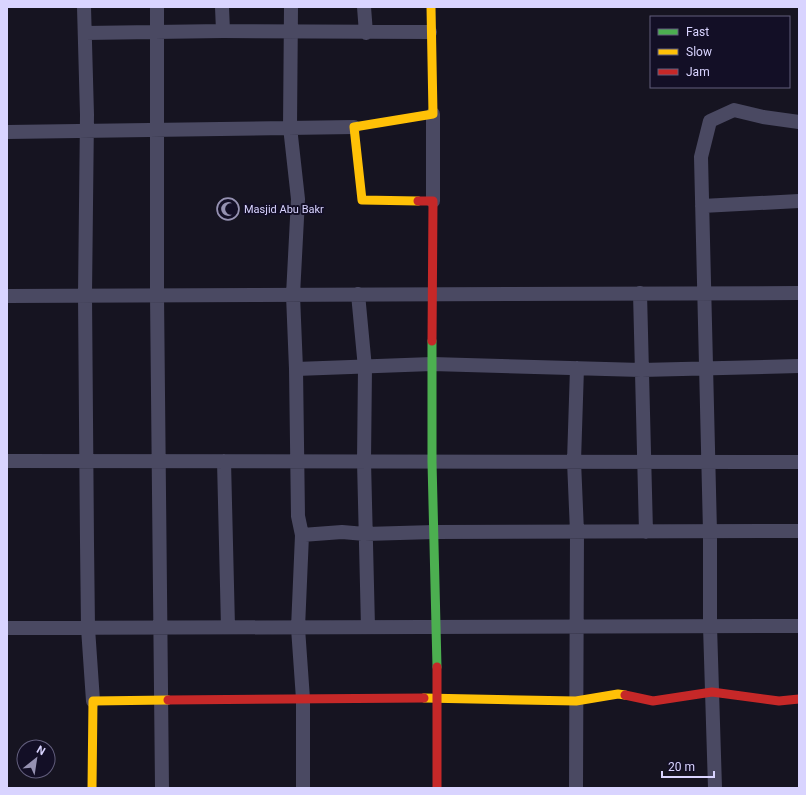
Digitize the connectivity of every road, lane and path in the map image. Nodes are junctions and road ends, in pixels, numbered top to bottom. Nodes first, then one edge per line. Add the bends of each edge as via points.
1 (84, 7) edge
2 (157, 7) edge
3 (222, 7) edge
4 (291, 7) edge
5 (364, 7) edge
6 (431, 7) edge
7 (223, 30) junction
8 (158, 32) junction
9 (291, 32) junction
10 (430, 32) junction
11 (85, 33) junction
12 (366, 33) junction
13 (433, 114) junction
14 (799, 122) edge
15 (354, 126) junction
16 (290, 127) junction
17 (158, 128) junction
18 (88, 130) junction
19 (7, 132) edge
20 (433, 201) junction
21 (799, 201) edge
22 (702, 206) junction
23 (640, 293) junction
24 (705, 293) junction
25 (799, 293) edge
26 (293, 294) junction
27 (358, 294) junction
28 (432, 294) junction
29 (85, 295) junction
30 (157, 295) junction
31 (7, 296) edge
32 (432, 364) junction
33 (799, 366) edge
34 (365, 368) junction
35 (576, 368) junction
36 (707, 368) junction
37 (296, 369) junction
38 (641, 370) junction
39 (7, 461) edge
40 (86, 461) junction
41 (158, 461) junction
42 (224, 461) junction
43 (297, 461) junction
44 (364, 461) junction
45 (432, 462) junction
46 (574, 462) junction
47 (643, 462) junction
48 (708, 462) junction
49 (799, 462) edge
50 (434, 532) junction
51 (577, 532) junction
52 (646, 532) junction
53 (710, 532) junction
54 (799, 532) edge
55 (365, 534) junction
56 (302, 536) junction
57 (710, 626) junction
58 (799, 626) edge
59 (228, 627) junction
60 (368, 627) junction
61 (437, 627) junction
62 (577, 627) junction
63 (7, 628) edge
64 (88, 628) junction
65 (160, 628) junction
66 (298, 628) junction
67 (712, 692) junction
68 (437, 698) junction
69 (303, 699) junction
70 (799, 699) edge
71 (93, 701) junction
72 (576, 701) junction
73 (162, 702) junction
74 (92, 788) edge
75 (162, 788) edge
76 (303, 788) edge
77 (438, 788) edge
78 (576, 788) edge
79 (715, 788) edge

1 - 11 street
2 - 8 street
3 - 7 street
4 - 9 street
5 - 12 street
6 - 10 street
7 - 8 street
7 - 9 street
8 - 11 street
8 - 17 street
9 - 12 street
9 - 16 street
10 - 12 street
10 - 13 street
11 - 18 street
13 - 15 street
13 - 20 street
14 - 22 street via 734,110 710,121 701,156
15 - 16 street
15 - 20 street via 362,200
16 - 17 street
16 - 26 street via 298,199
17 - 18 street
17 - 30 street
18 - 19 street
18 - 29 street
20 - 28 street
21 - 22 street
22 - 24 street
23 - 24 street
23 - 28 street
23 - 38 street
24 - 25 street
24 - 36 street
26 - 27 street
26 - 30 street
26 - 37 street
27 - 28 street
27 - 34 street
28 - 32 street
29 - 30 street
29 - 31 street
29 - 40 street
30 - 41 street
32 - 34 street
32 - 35 street
32 - 45 street
33 - 36 street
34 - 37 street
34 - 44 street
35 - 38 street
35 - 46 street
36 - 38 street
36 - 48 street
37 - 43 street
38 - 47 street
39 - 40 street
40 - 41 street
40 - 64 street
41 - 42 street
41 - 65 street
42 - 43 street
42 - 59 street
43 - 44 street
43 - 56 street via 298,516
44 - 45 street
44 - 55 street
45 - 46 street
45 - 50 street
46 - 47 street
46 - 51 street
47 - 48 street
47 - 52 street
48 - 49 street
48 - 53 street
50 - 51 street
50 - 55 street
50 - 61 street
51 - 52 street
51 - 62 street
52 - 53 street
53 - 54 street
53 - 57 street
55 - 56 street via 342,532
55 - 60 street
56 - 66 street
57 - 58 street
57 - 62 street
57 - 67 street
59 - 65 street
59 - 66 street
60 - 61 street
60 - 66 street
61 - 62 street
61 - 68 street
62 - 72 street
63 - 64 street
64 - 65 street
64 - 71 street
65 - 73 street
66 - 69 street
67 - 70 street via 779,701
67 - 72 street via 653,701 618,694
67 - 79 street
68 - 69 street
68 - 72 street
68 - 77 street
69 - 73 street
69 - 76 street
71 - 73 street
71 - 74 street
72 - 78 street
73 - 75 street

